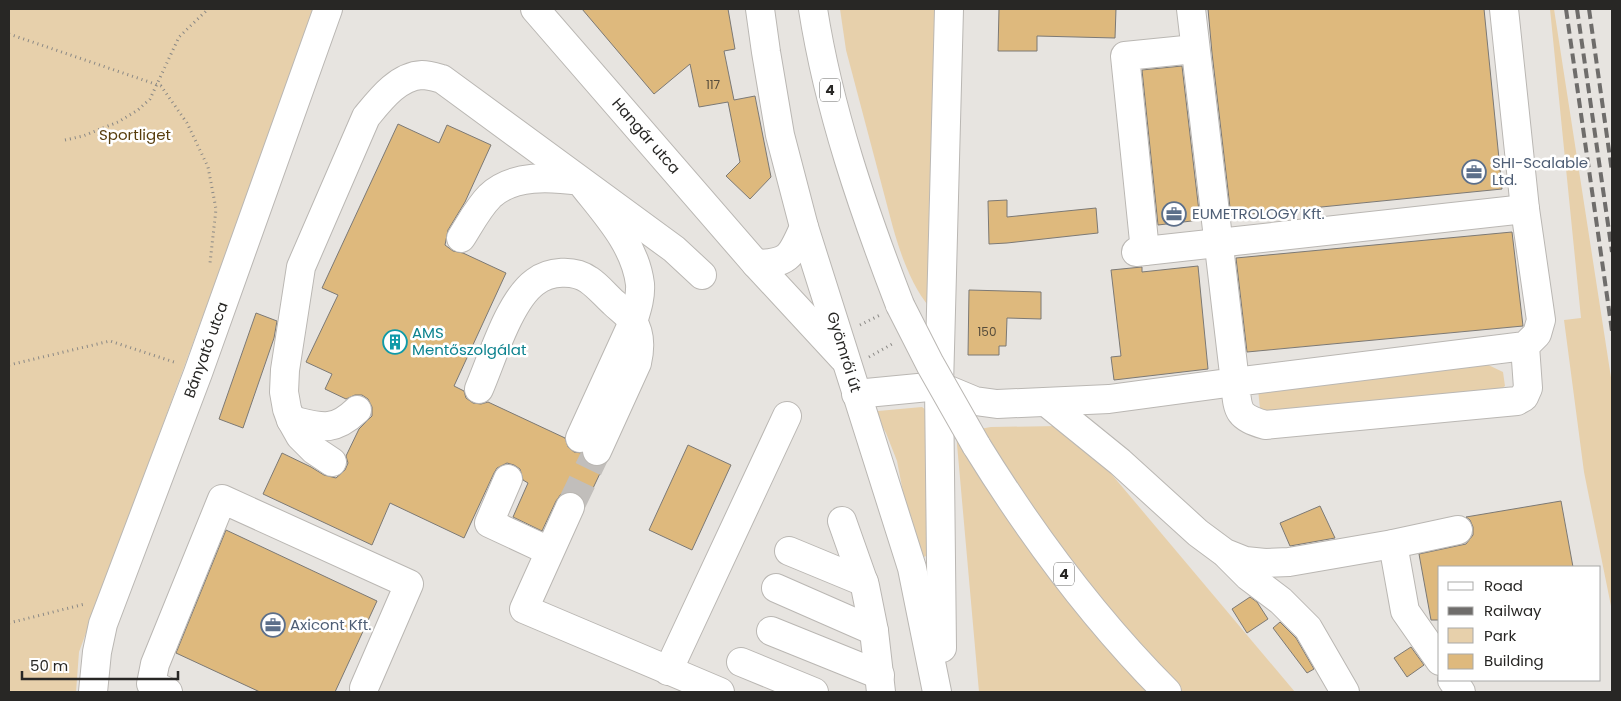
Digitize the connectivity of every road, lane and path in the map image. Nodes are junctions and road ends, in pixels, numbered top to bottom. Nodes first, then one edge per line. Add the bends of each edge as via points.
1 (207, 9) edge
2 (328, 9) edge
3 (535, 9) edge
4 (760, 9) edge
5 (813, 9) edge
6 (948, 9) edge
7 (1191, 9) edge
8 (1504, 9) edge
9 (9, 34) edge
10 (1195, 49) junction
11 (156, 84) junction
12 (65, 140) dead end
13 (580, 181) junction
14 (1525, 209) junction
15 (804, 227) junction
16 (461, 238) dead end
17 (1219, 242) junction
18 (210, 264) dead end
19 (756, 264) junction
20 (702, 275) dead end
21 (900, 305) junction
22 (633, 322) junction
23 (856, 327) dead end
24 (1525, 346) junction
25 (178, 353) dead end
26 (847, 362) junction
27 (9, 365) edge
28 (186, 367) junction
29 (171, 371) dead end
30 (1234, 382) junction
31 (939, 386) junction
32 (479, 389) dead end
33 (856, 394) junction
34 (1046, 402) junction
35 (357, 410) dead end
36 (787, 416) dead end
37 (291, 420) junction
38 (588, 445) tunnel mouth
39 (332, 462) dead end
40 (508, 479) dead end
41 (570, 507) tunnel mouth
42 (842, 521) dead end
43 (1458, 530) dead end
44 (1393, 544) junction
45 (549, 551) junction
46 (790, 552) dead end
47 (1225, 553) junction
48 (864, 582) junction
49 (776, 588) dead end
50 (88, 595) dead end
51 (9, 623) edge
52 (771, 631) dead end
53 (874, 631) junction
54 (1438, 658) edge
55 (740, 662) dead end
56 (668, 671) junction
57 (1453, 681) edge
58 (881, 684) edge
59 (364, 688) dead end
60 (93, 692) edge
61 (168, 692) edge
62 (720, 692) edge
63 (814, 692) edge
64 (937, 692) edge
65 (1167, 692) edge
66 (1345, 692) edge
67 (1461, 692) edge

1 - 11 path via 179,36
2 - 28 street, Bányató utca
3 - 19 street, Hangár utca
4 - 15 street, Gyömrői út via 776,114
5 - 21 street, 4 via 833,107 851,170
6 - 31 street, Gyömrői út
7 - 10 street
8 - 14 street
9 - 11 path
10 - 17 street
10 - 17 street via 1125,56 1140,252
11 - 12 path via 150,99 138,110 118,122
11 - 18 path via 161,86 187,123 208,167 216,209
13 - 16 street via 544,178 502,187 481,207
13 - 20 street via 674,249
13 - 22 street via 622,235 637,268 639,302
13 - 37 street via 442,79 421,75 393,88 366,117 300,267 285,370 284,392
14 - 17 street
14 - 24 street via 1541,320 1537,334
15 - 19 street via 788,257 774,264
15 - 26 street, Gyömrői út
17 - 30 street
19 - 26 street, Hangár utca
21 - 23 path
21 - 65 street, 4, bridge via 930,364 1002,487 1104,624
22 - 32 street via 588,279 562,273 537,280 517,301
22 - 38 street
24 - 30 street
24 - 30 street via 1528,388 1524,397 1517,401 1265,426 1249,420 1241,412
25 - 28 path
26 - 33 street, Gyömrői út
27 - 28 path via 110,341
28 - 29 path
28 - 60 street, Bányató utca via 103,624
30 - 34 street via 1109,399
31 - 33 street
31 - 34 street via 975,401 997,404
31 - 64 street, Gyömrői út via 942,650
33 - 64 street, Gyömrői út via 912,568
34 - 47 street
35 - 37 street via 340,424 329,427
36 - 56 street
37 - 39 street via 300,436
40 - 45 street via 488,523
41 - 45 street
42 - 48 street
43 - 44 street
44 - 47 street via 1290,562 1245,561
44 - 54 street via 1405,610
45 - 56 street via 524,609
46 - 48 street
47 - 66 street via 1248,576 1281,600 1308,628
48 - 53 street
49 - 53 street
50 - 51 path via 85,604
52 - 58 street
53 - 58 street
55 - 63 street
56 - 62 street
57 - 67 street
59 - 61 street via 408,584 222,499 154,664 151,684

